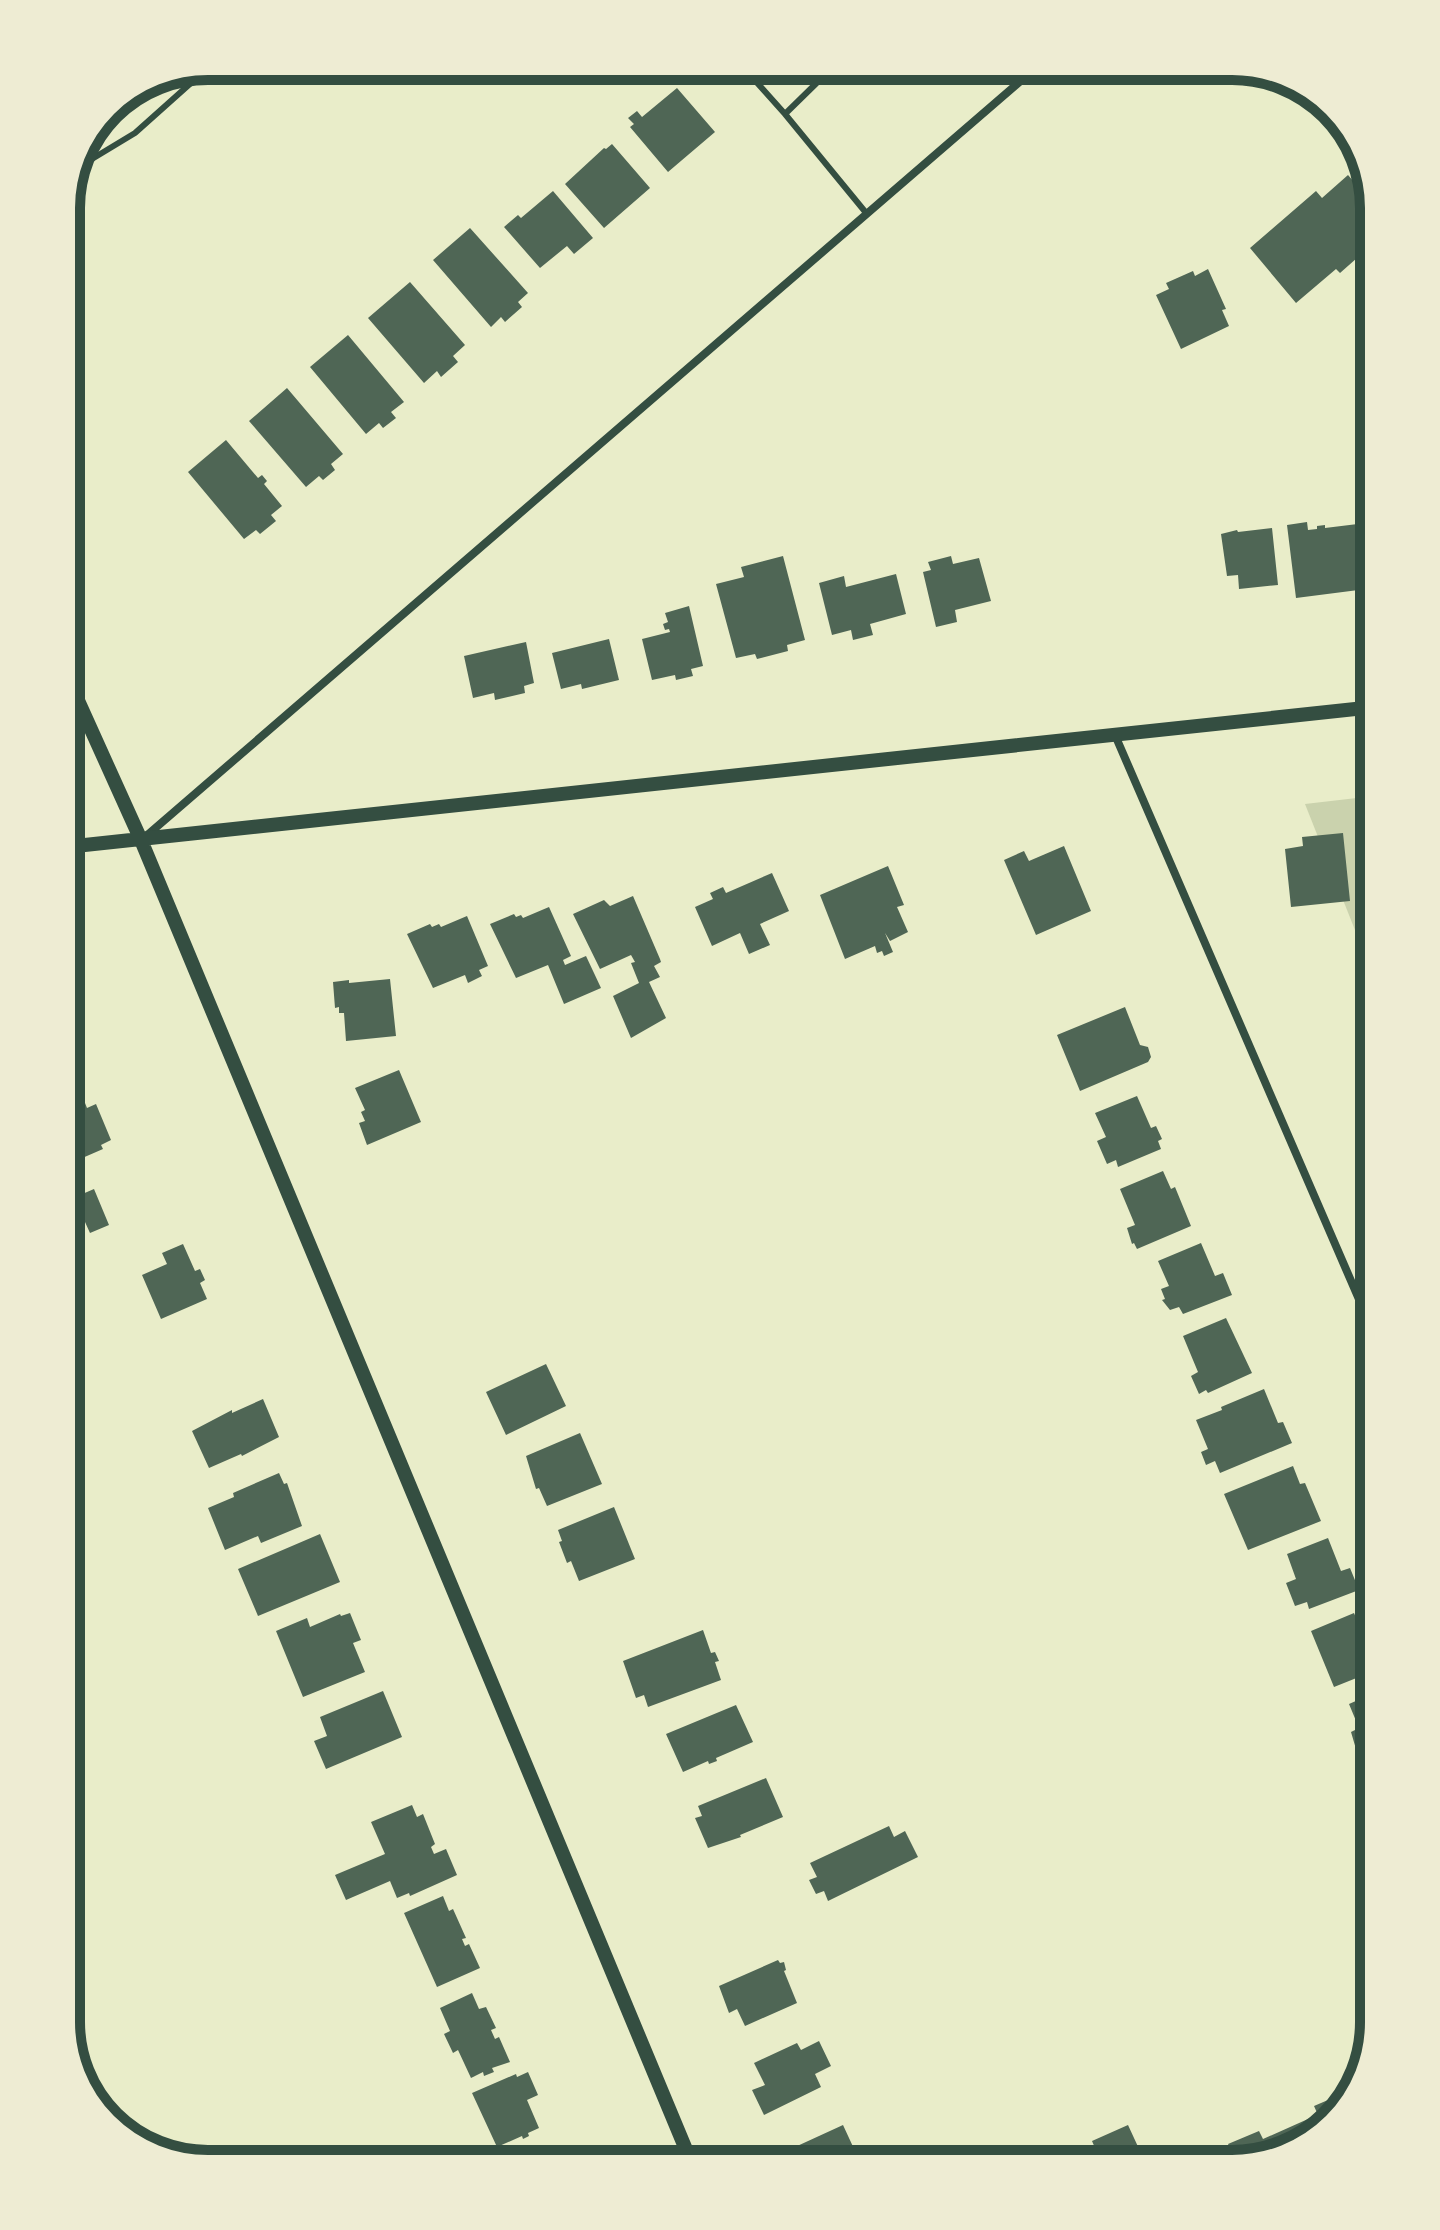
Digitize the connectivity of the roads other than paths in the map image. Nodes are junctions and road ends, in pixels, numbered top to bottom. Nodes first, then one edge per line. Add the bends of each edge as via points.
1 (755, 80) edge
2 (810, 80) edge
3 (819, 80) edge
4 (1022, 80) edge
5 (193, 81) edge
6 (814, 85) junction
7 (785, 114) junction
8 (89, 161) edge
9 (867, 214) junction
10 (80, 705) edge
11 (1360, 709) edge
12 (1115, 735) junction
13 (141, 840) junction
14 (80, 846) edge
15 (1360, 1302) edge
16 (686, 2150) edge

1 - 7 lane
2 - 6 lane
3 - 6 lane
4 - 9 street
5 - 8 lane via 135,133
6 - 7 lane
7 - 9 lane
9 - 13 street
10 - 13 street
11 - 12 street
12 - 13 street
12 - 15 street
13 - 14 street
13 - 16 street

